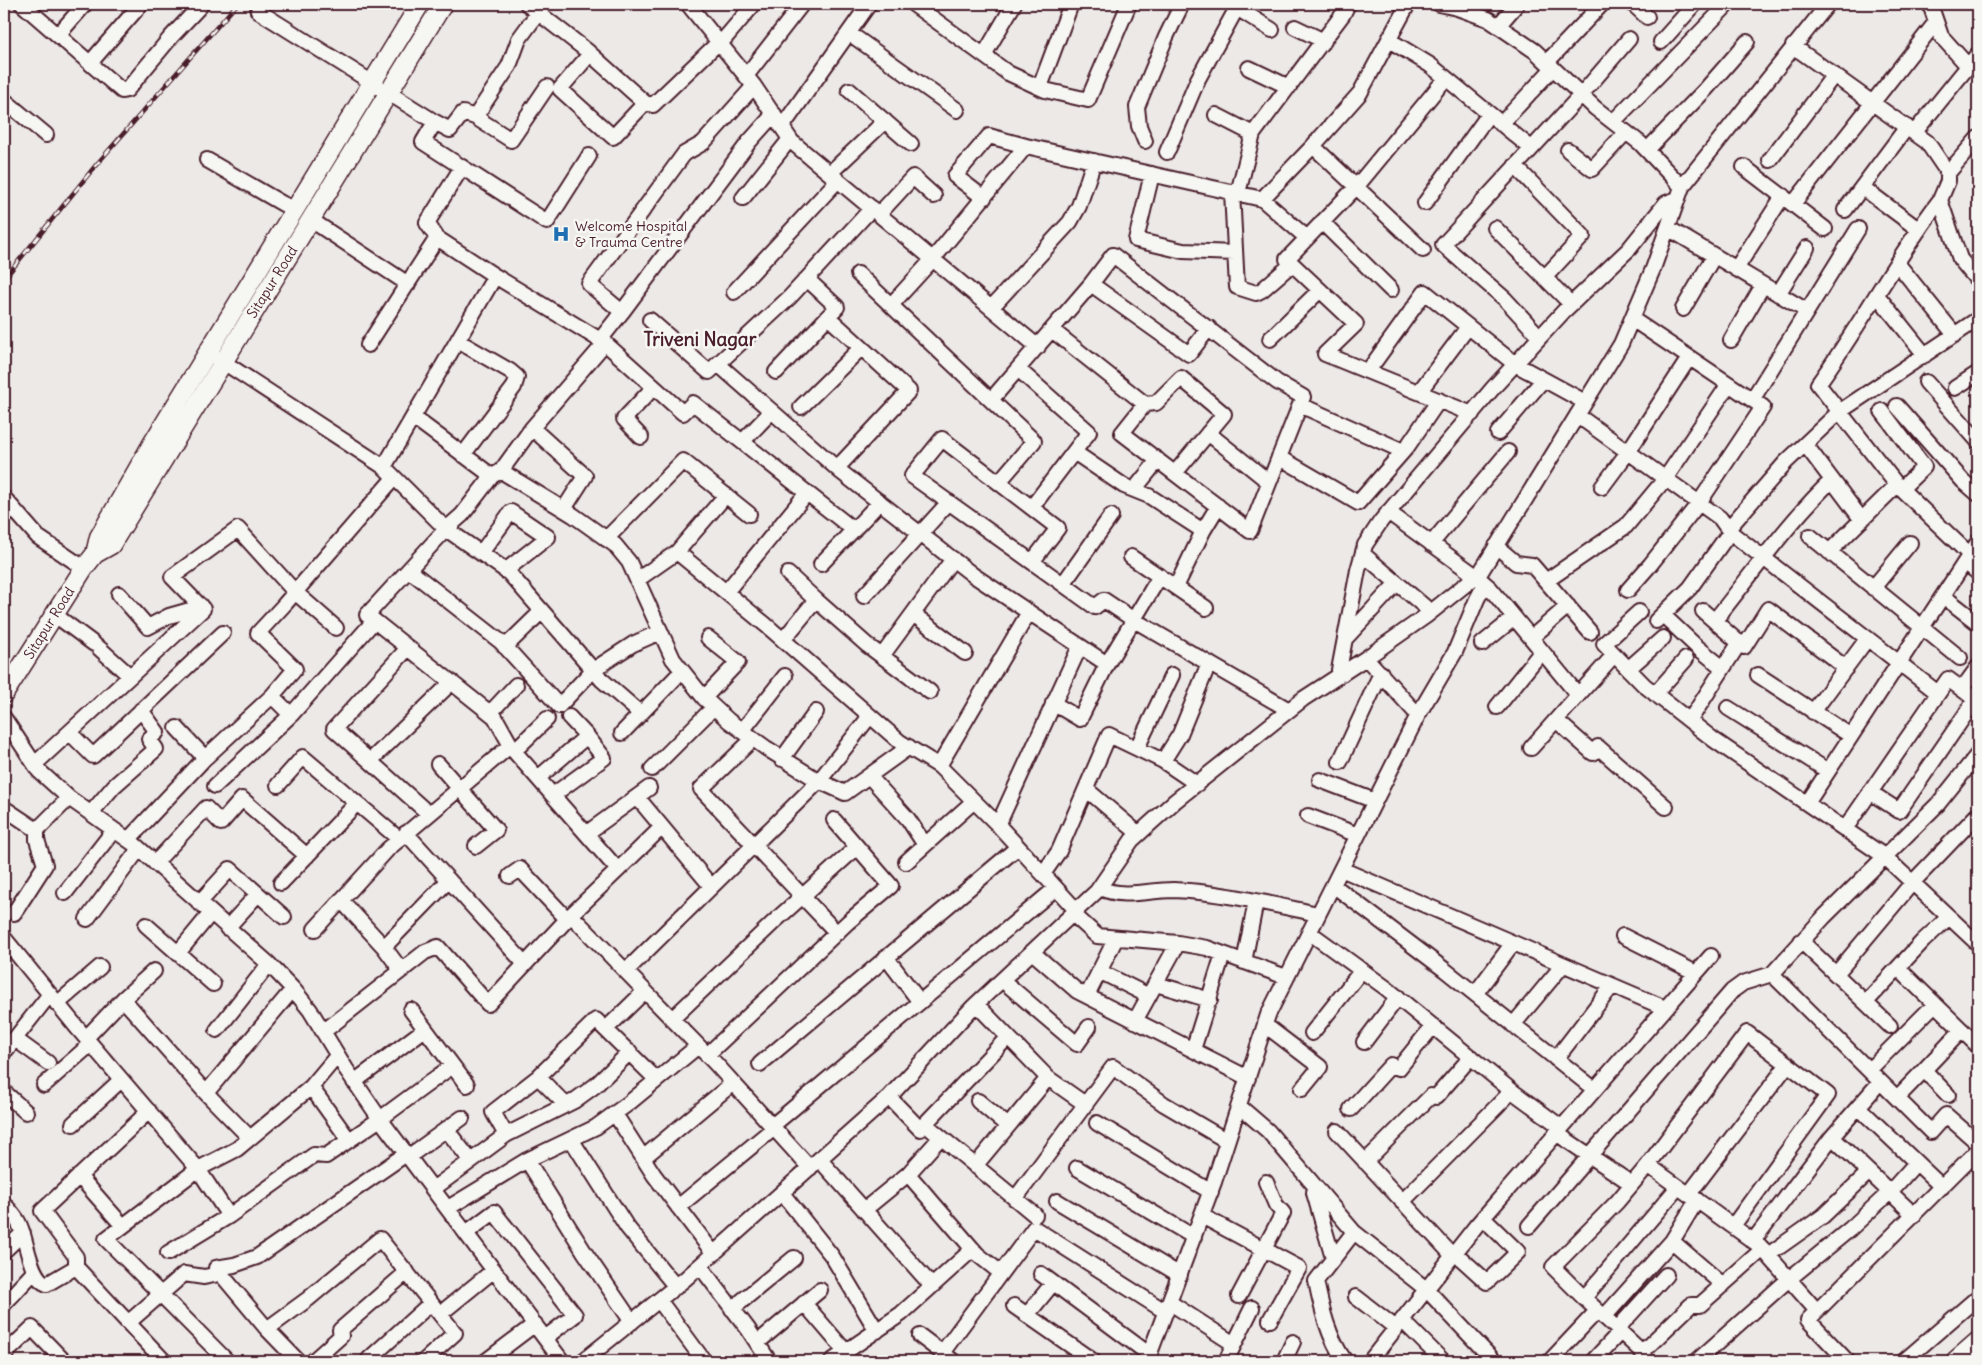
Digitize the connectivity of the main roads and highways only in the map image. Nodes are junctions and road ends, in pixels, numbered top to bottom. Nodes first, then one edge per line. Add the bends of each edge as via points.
1 (420, 4) edge
2 (444, 4) edge
3 (95, 554) junction
4 (4, 694) edge
5 (1978, 1341) edge
6 (1955, 1361) edge

1 - 3 main road, Sitapur Road via 152,444 100,536
2 - 3 main road, Sitapur Road via 111,545
3 - 4 main road, Sitapur Road
5 - 6 main road

